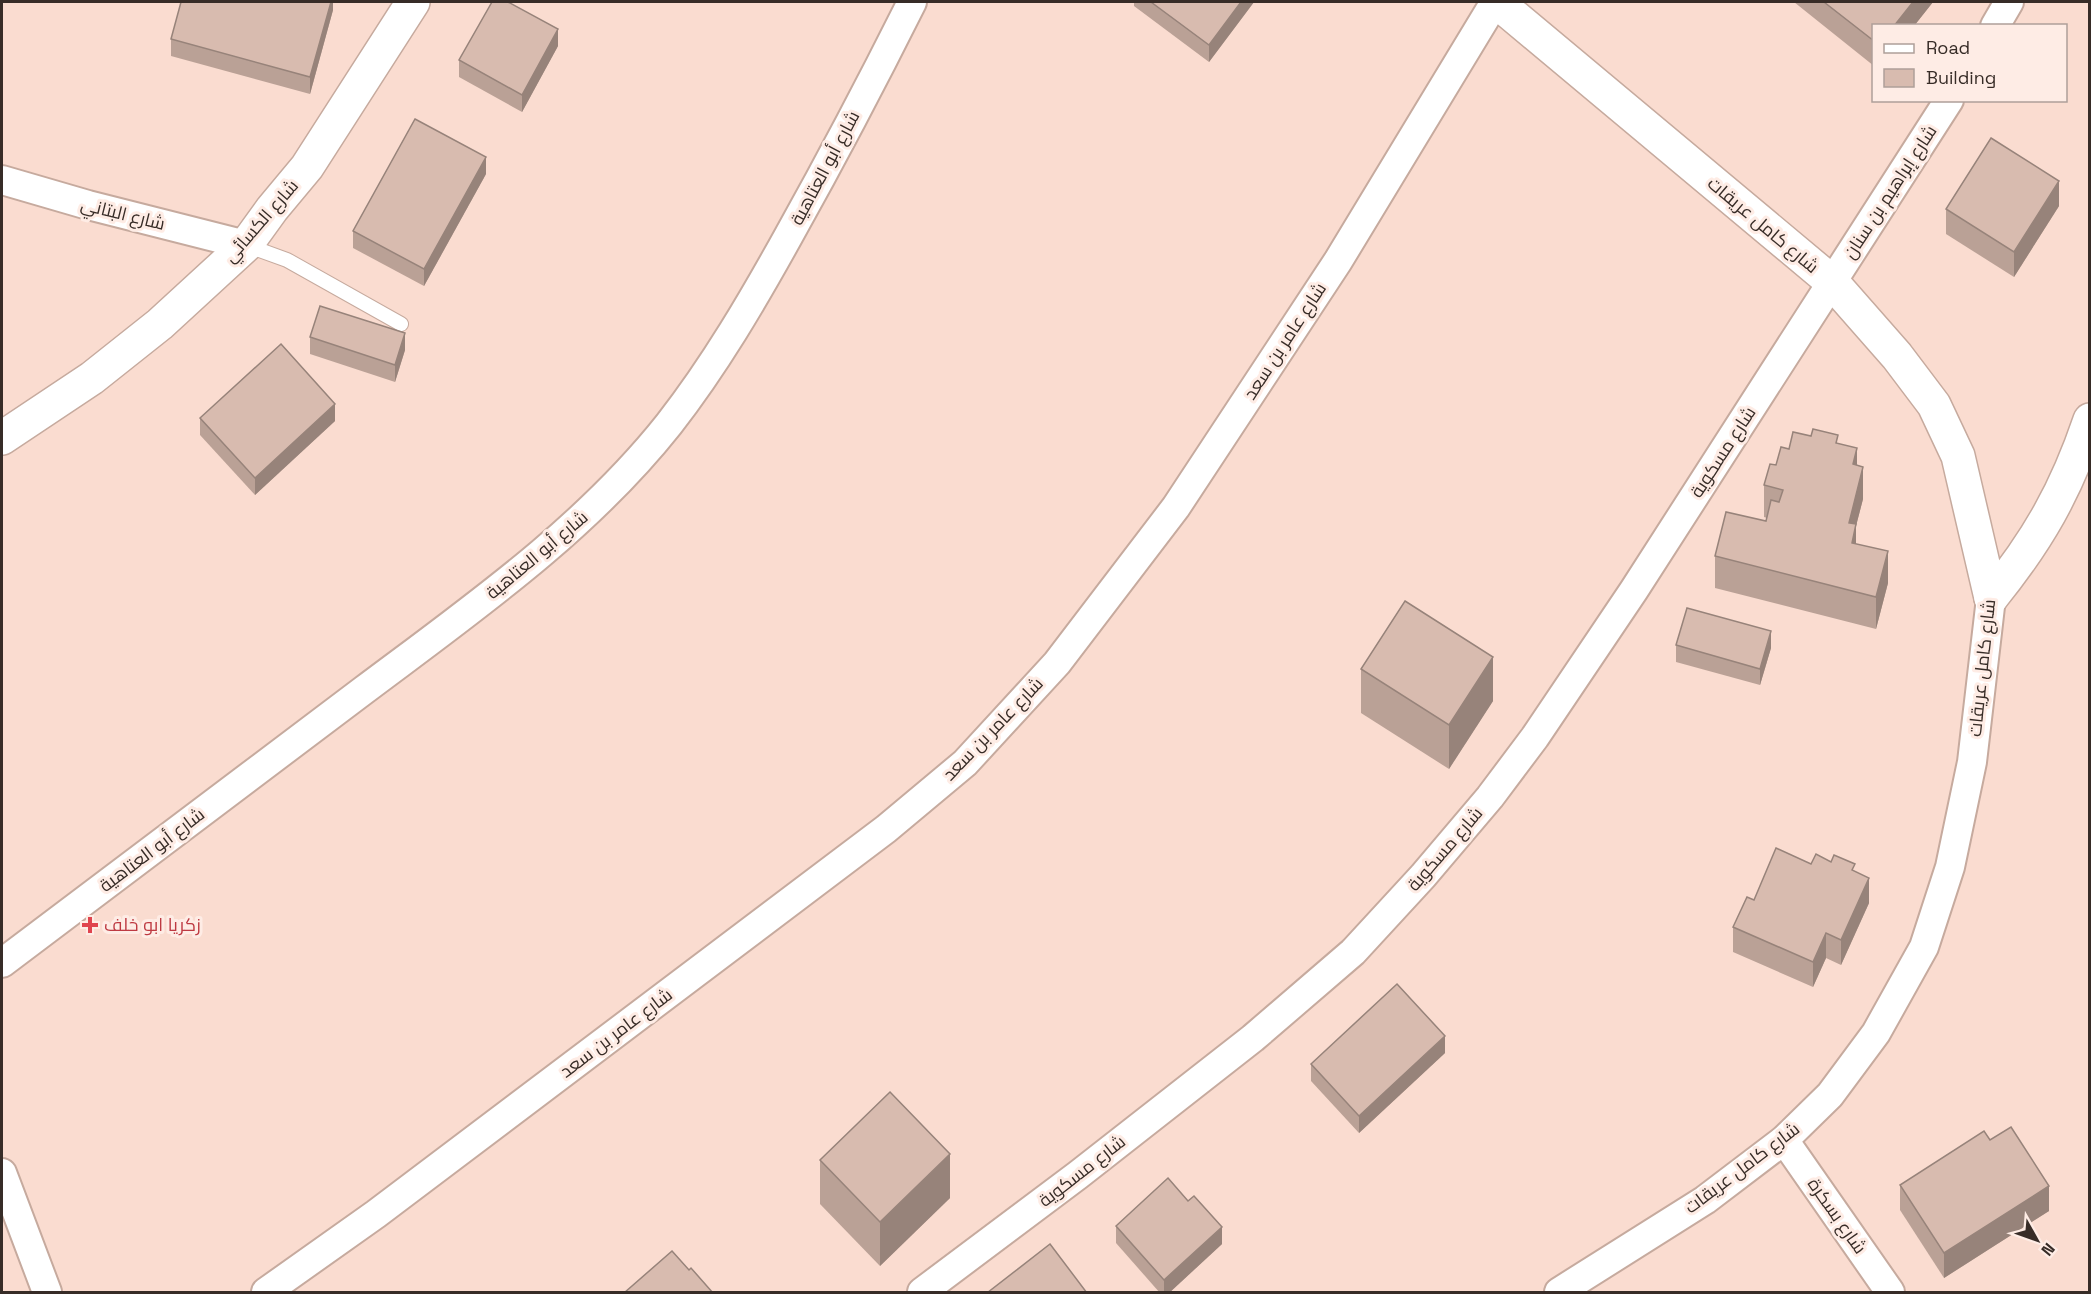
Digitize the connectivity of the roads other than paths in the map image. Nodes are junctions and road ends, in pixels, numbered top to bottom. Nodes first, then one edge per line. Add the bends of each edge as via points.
1 (413, 2) edge
2 (912, 2) edge
3 (1496, 2) edge
4 (2009, 2) edge
5 (1996, 24) edge
6 (1948, 102) edge
7 (2, 180) edge
8 (246, 245) junction
9 (1832, 282) junction
10 (401, 324) dead end
11 (2090, 420) edge
12 (2, 438) edge
13 (1991, 598) junction
14 (2, 963) edge
15 (1784, 1140) junction
16 (2, 1173) edge
17 (47, 1293) edge
18 (266, 1293) edge
19 (922, 1293) edge
20 (1559, 1293) edge
21 (1890, 1293) edge

1 - 8 street, شارع الكسائي via 308,167
2 - 14 street, شارع أبو العتاهية via 761,285 707,373 630,469 584,516 495,592
3 - 9 street, شارع كامل عريقات
3 - 18 street, شارع عامر بن سعد via 1338,261 1176,507 1057,663 965,763 886,829 386,1207
4 - 5 street
6 - 9 street, شارع إبراهيم بن سنان
7 - 8 street, شارع البتاني
8 - 10 lane via 287,260
8 - 12 street, شارع الكسائي via 160,324 92,378
9 - 13 street, شارع كامل عريقات via 1934,405 1958,456
9 - 19 street, شارع مسكوية via 1535,737 1423,876 1353,952 1252,1038
11 - 13 street via 2071,474 2048,518
13 - 15 street, شارع كامل عريقات via 1972,762 1950,867 1924,947 1876,1033 1830,1095
15 - 20 street, شارع كامل عريقات via 1705,1200
15 - 21 street, شارع بسكرة
16 - 17 street

